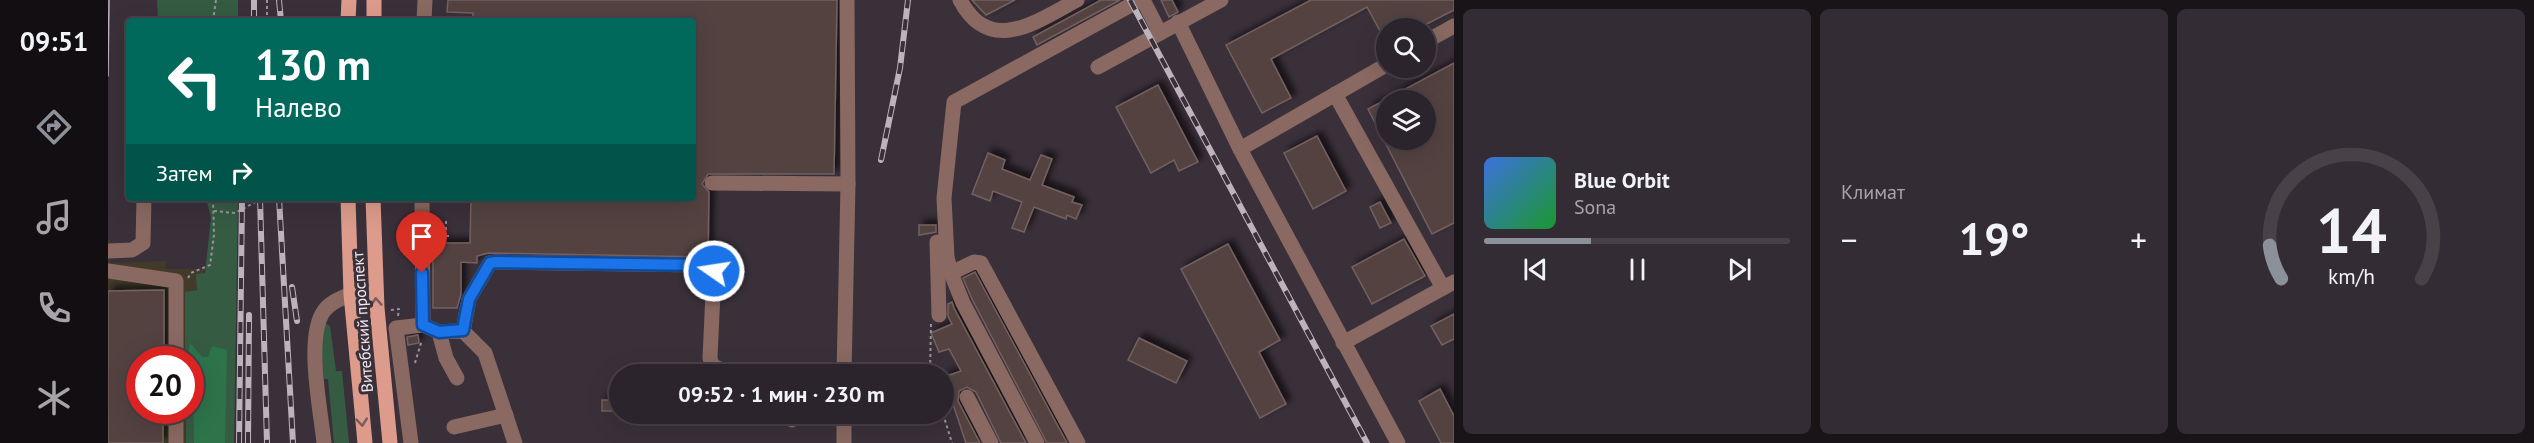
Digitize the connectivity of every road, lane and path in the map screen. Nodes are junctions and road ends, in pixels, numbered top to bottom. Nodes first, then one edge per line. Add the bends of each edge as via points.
1 (216, 0) edge
2 (267, 0) edge
3 (349, 0) edge
4 (374, 0) edge
5 (425, 0) edge
6 (847, 0) edge
7 (960, 0) edge
8 (1077, 0) edge
9 (1142, 0) edge
10 (1221, 0) edge
11 (213, 18) edge
12 (267, 18) edge
13 (348, 18) edge
14 (374, 18) edge
15 (424, 18) edge
16 (1178, 22) junction
17 (1454, 26) edge
18 (1160, 33) junction
19 (1436, 36) edge
20 (1098, 67) dead end
21 (1376, 71) edge
22 (1335, 94) junction
23 (1240, 149) junction
24 (712, 183) dead end
25 (848, 184) junction
26 (144, 201) edge
27 (213, 201) edge
28 (257, 201) edge
29 (348, 201) edge
30 (373, 201) edge
31 (422, 201) edge
32 (214, 211) junction
33 (446, 221) dead end
34 (945, 225) junction
35 (446, 236) dead end
36 (108, 251) edge
37 (108, 271) edge
38 (191, 273) dead end
39 (951, 273) junction
40 (1448, 285) edge
41 (351, 294) junction
42 (399, 309) dead end
43 (391, 310) dead end
44 (939, 315) joint
45 (423, 325) junction
46 (463, 330) junction
47 (439, 332) junction
48 (1343, 343) junction
49 (176, 346) edge
50 (712, 364) edge
51 (844, 364) edge
52 (930, 364) edge
53 (416, 373) dead end
54 (457, 378) dead end
55 (967, 397) dead end
56 (506, 415) junction
57 (176, 424) edge
58 (844, 424) edge
59 (946, 424) edge
60 (454, 427) dead end
61 (176, 443) edge
62 (324, 443) edge
63 (365, 443) edge
64 (390, 443) edge
65 (411, 443) edge
66 (515, 443) edge
67 (844, 443) edge
68 (952, 443) edge
69 (991, 443) edge
70 (1037, 443) edge
71 (1078, 443) edge
72 (1398, 443) edge

1 - 11 path
2 - 12 path
3 - 13 main road
4 - 14 main road
5 - 15 lane
6 - 25 lane
7 - 8 lane via 969,16 987,28 1005,33
9 - 18 lane
9 - 34 lane via 954,102
10 - 16 lane
16 - 18 lane
16 - 23 lane
17 - 19 lane
18 - 20 lane
21 - 22 lane
22 - 23 lane
22 - 40 lane
23 - 48 lane
24 - 25 lane
25 - 51 lane
26 - 36 lane via 143,243 132,250
27 - 32 path
28 - 32 path via 235,213
29 - 41 main road, Витебский проспект
64 -> 30 main road, Витебский проспект via 377,308
31 - 45 lane
32 - 38 path via 210,265
33 - 35 path
34 - 39 lane
34 - 44 lane via 937,241
37 - 49 lane via 176,281
39 - 70 lane
39 - 71 lane via 974,262 981,263
40 - 48 lane
41 - 62 lane via 327,307 319,320 315,354
41 -> 63 main road, Витебский проспект
42 - 43 path
44 - 52 path via 930,324
45 - 47 lane
45 - 53 path
45 - 65 lane via 396,328
46 - 47 lane
46 - 50 lane via 469,299 490,263 701,265 714,271
46 - 56 lane via 485,353
47 - 54 lane
48 - 72 lane
55 - 69 lane
56 - 60 lane
56 - 66 lane
57 - 61 lane
58 - 67 lane
59 - 68 path

